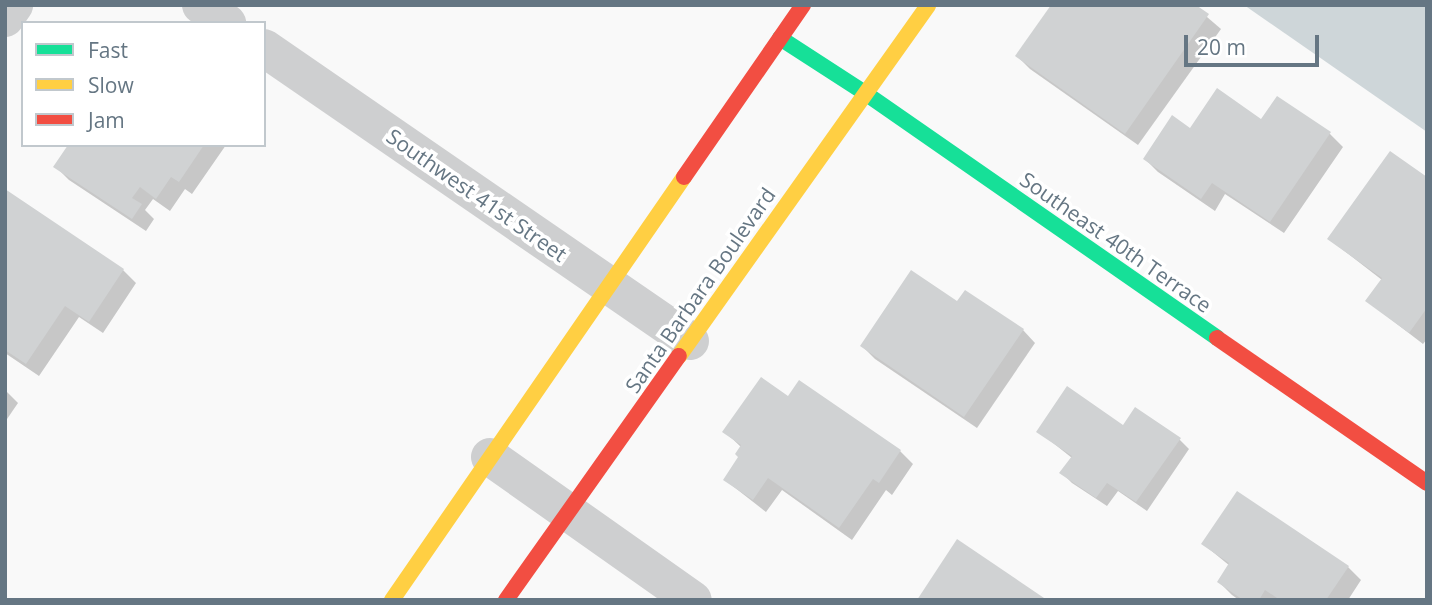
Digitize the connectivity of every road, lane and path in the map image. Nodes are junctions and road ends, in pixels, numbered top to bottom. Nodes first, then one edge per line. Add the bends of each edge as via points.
1 (14, 5) edge
2 (201, 5) edge
3 (803, 5) edge
4 (928, 5) edge
5 (5, 18) edge
6 (224, 21) edge
7 (780, 38) junction
8 (266, 49) edge
9 (866, 93) junction
10 (609, 286) junction
11 (690, 341) junction
12 (490, 457) junction
13 (1427, 483) edge
14 (568, 512) junction
15 (392, 600) edge
16 (506, 600) edge
17 (693, 600) edge

1 - 5 street
2 - 6 street
3 - 7 main road
4 - 9 main road, Santa Barbara Boulevard
7 - 9 main road, Southeast 40th Terrace
7 - 10 main road
8 - 10 street, Southwest 41st Street
9 - 11 main road, Santa Barbara Boulevard
9 - 13 main road, Southeast 40th Terrace
10 - 11 street, Southwest 41st Street
10 - 12 main road
11 - 14 main road, Santa Barbara Boulevard
12 - 14 street
12 - 15 main road
14 - 16 main road, Santa Barbara Boulevard
14 - 17 street

